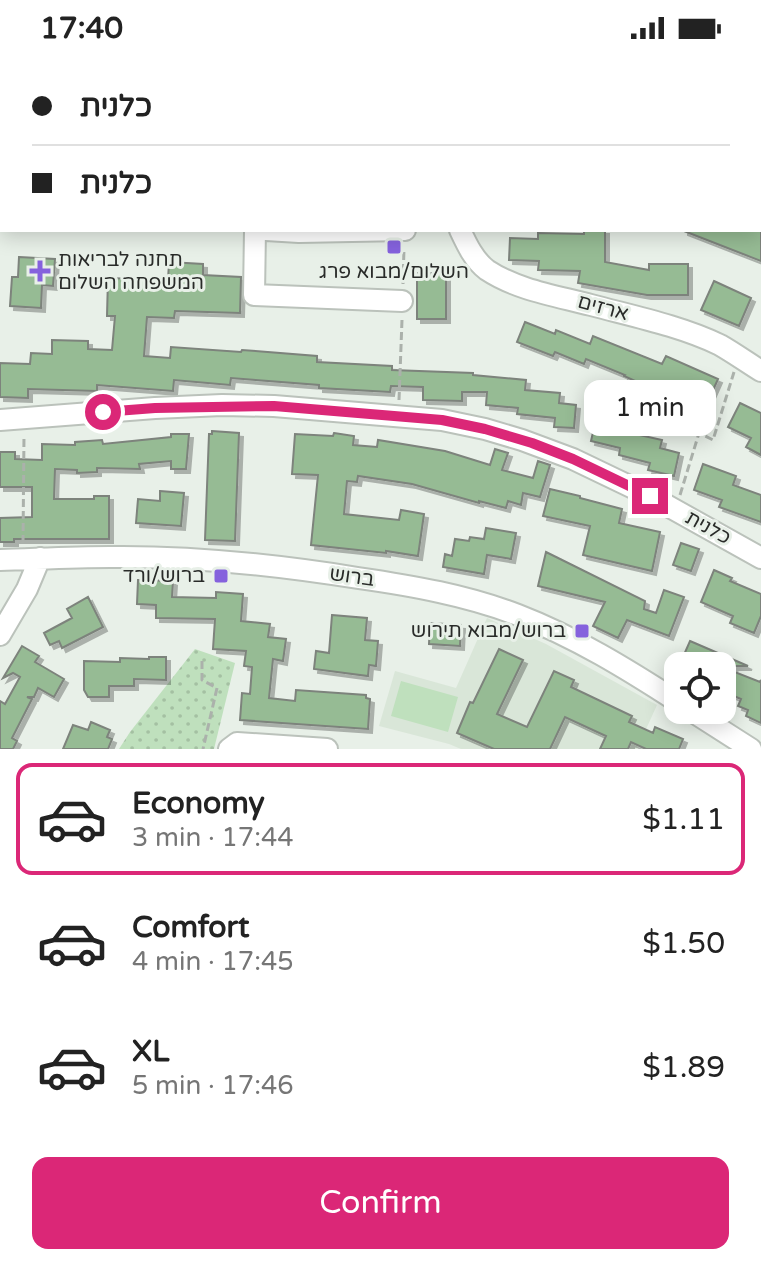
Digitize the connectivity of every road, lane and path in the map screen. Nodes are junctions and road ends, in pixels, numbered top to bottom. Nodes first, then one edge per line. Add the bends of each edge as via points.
1 (255, 232) edge
2 (405, 232) edge
3 (461, 232) edge
4 (402, 301) junction
5 (739, 357) junction
6 (761, 371) edge
7 (399, 416) junction
8 (24, 418) junction
9 (0, 420) edge
10 (676, 510) junction
11 (761, 558) edge
12 (32, 559) junction
13 (0, 560) edge
14 (0, 635) edge
15 (202, 661) dead end
16 (664, 693) edge
17 (712, 724) edge
18 (203, 749) edge
19 (229, 749) edge
20 (327, 749) edge
21 (751, 749) edge

1 - 4 street via 254,295
2 - 4 path
3 - 5 street, ארזים via 484,268 504,280 683,331
4 - 7 path
5 - 6 street, ארזים
5 - 10 path via 713,440 699,433
7 - 8 street, כלנית via 222,405
7 - 10 street, כלנית via 442,420 532,443
8 - 9 street, כלנית
8 - 12 path
10 - 11 street, כלנית
12 - 13 street, ברוש
12 - 14 street via 27,589
12 - 16 street, ברוש via 112,557 258,565 431,590 520,615 608,657
15 - 18 path via 202,680 217,688
17 - 21 street
19 - 20 street via 237,743

